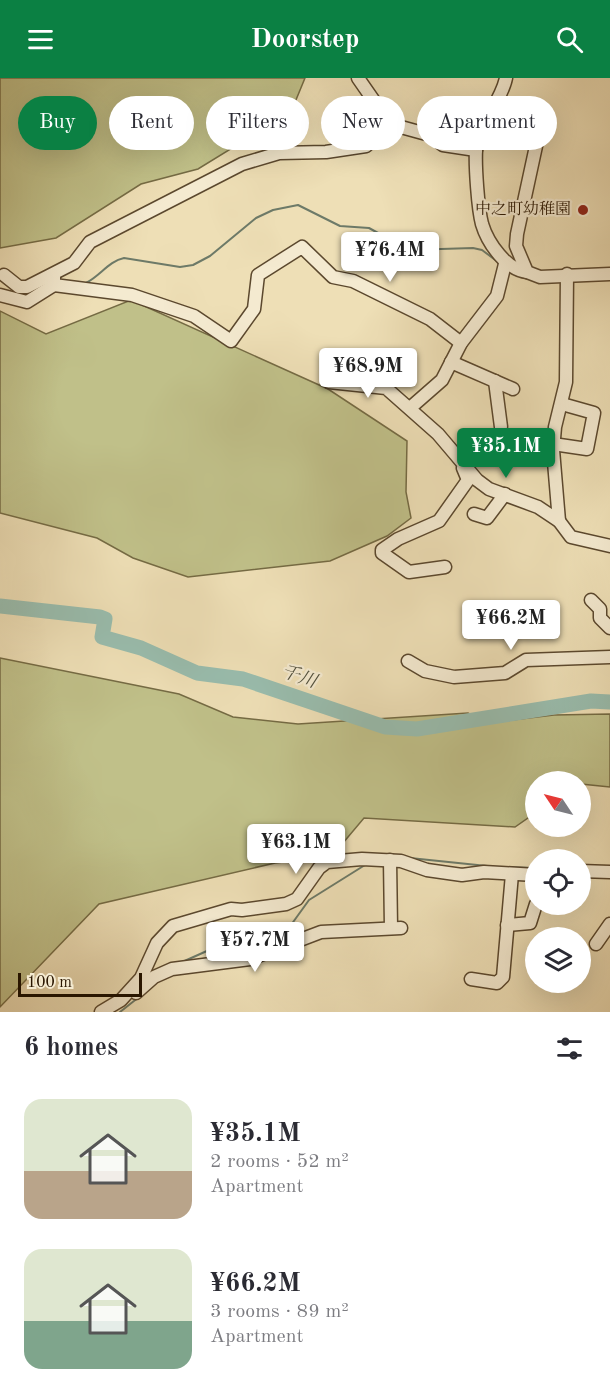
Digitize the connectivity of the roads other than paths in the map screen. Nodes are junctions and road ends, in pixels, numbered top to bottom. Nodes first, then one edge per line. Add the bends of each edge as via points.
1 (358, 78) edge
2 (506, 78) edge
3 (371, 96) edge
4 (498, 96) edge
5 (339, 150) edge
6 (476, 150) edge
7 (535, 150) edge
8 (505, 264) junction
9 (527, 272) junction
10 (567, 274) junction
11 (610, 274) edge
12 (4, 275) dead end
13 (54, 280) junction
14 (0, 295) edge
15 (461, 343) junction
16 (451, 362) junction
17 (495, 381) junction
18 (329, 382) dead end
19 (513, 389) dead end
20 (562, 404) junction
21 (410, 408) junction
22 (501, 426) dead end
23 (554, 444) junction
24 (462, 464) junction
25 (505, 494) junction
26 (474, 514) dead end
27 (559, 521) junction
28 (610, 547) edge
29 (445, 567) dead end
30 (591, 600) dead end
31 (610, 628) edge
32 (610, 657) edge
33 (408, 661) dead end
34 (390, 860) junction
35 (591, 871) edge
36 (610, 872) edge
37 (512, 874) junction
38 (525, 875) edge
39 (533, 915) edge
40 (610, 924) edge
41 (507, 925) junction
42 (596, 944) dead end
43 (471, 979) dead end
44 (121, 1000) junction
45 (100, 1012) edge

1 - 3 street
2 - 4 street
5 - 13 street via 279,153 242,164 90,242
6 - 8 street via 483,225
7 - 9 street via 516,234 516,246
8 - 9 street
8 - 15 street via 497,296
9 - 10 street via 540,277
10 - 11 street
10 - 20 street via 566,382
12 - 13 street via 19,287
13 - 14 street via 27,302
13 - 15 street via 132,295 194,316 231,341 254,309 258,275 302,247 333,277 353,281 430,319
15 - 16 street
16 - 17 street
16 - 21 street via 442,380
17 - 19 street
17 - 22 street
18 - 21 street via 386,388
20 - 23 street
20 - 23 street via 594,412 587,449
21 - 24 street
23 - 27 street
24 - 25 street via 489,489
24 - 29 street via 468,480 438,521 382,550 382,554 409,572
25 - 26 street via 488,518
25 - 27 street via 538,507
27 - 28 street via 571,537
30 - 31 street
32 - 33 street via 526,660 505,673 454,677 425,671
34 - 37 street via 462,875
34 - 44 street via 327,862 297,899 286,904 231,909 173,926 157,943 141,978
34 - 44 street via 396,928 321,932 250,959 172,969 154,977 127,1002
35 - 36 street
37 - 38 street
37 - 41 street
39 - 41 street via 530,923
40 - 42 street
41 - 43 street via 502,977 497,983
44 - 45 street

